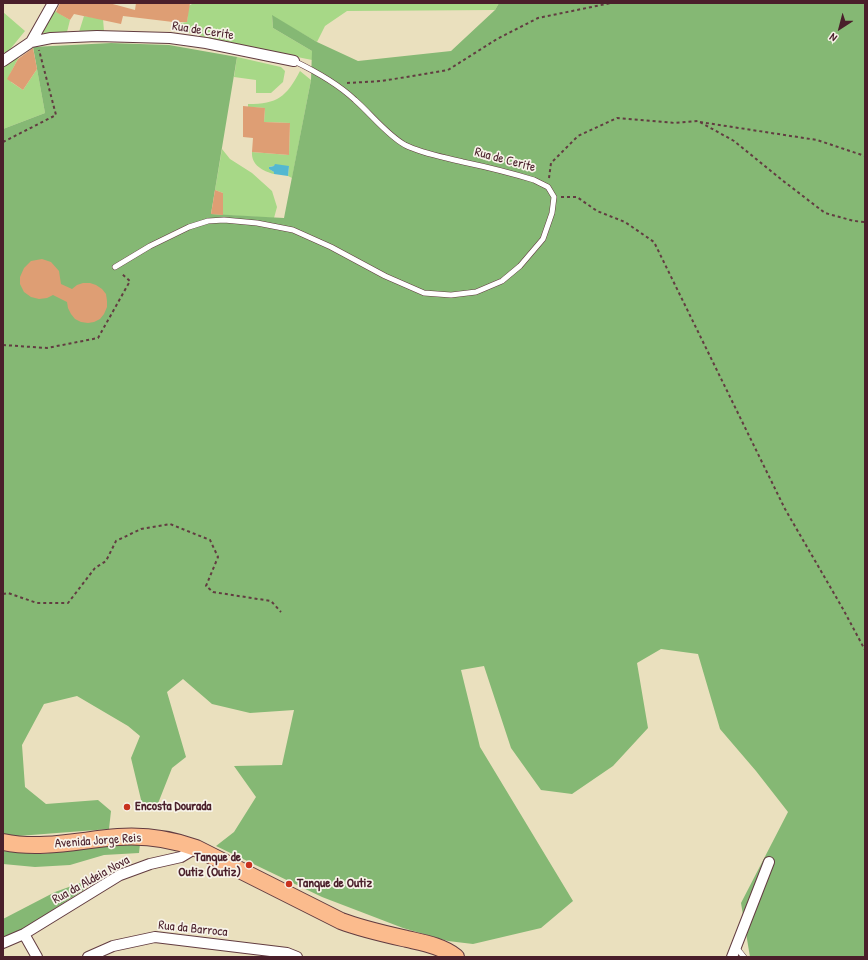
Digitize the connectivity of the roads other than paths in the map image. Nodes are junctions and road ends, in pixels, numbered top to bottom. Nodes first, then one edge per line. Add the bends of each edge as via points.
1 (53, 3) edge
2 (34, 42) junction
3 (3, 61) edge
4 (294, 61) joint
5 (115, 267) road end
6 (3, 842) edge
7 (196, 848) junction
8 (769, 862) dead end
9 (24, 934) junction
10 (3, 943) edge
11 (736, 947) junction
12 (37, 957) edge
13 (88, 957) edge
14 (297, 957) edge
15 (456, 957) edge
16 (732, 957) edge
17 (744, 957) edge

1 - 2 street, Rua de Cerite
2 - 3 street, Rua de Cerite
2 - 4 street, Rua de Cerite via 51,38 97,36 170,38
4 - 5 lane, Rua de Cerite via 336,83 404,144 534,180 548,187 554,198 543,239 520,266 502,281 476,292 451,295 424,293 292,230 224,220 208,221 190,227 150,246
6 - 7 main road, Avenida Jorge Reis via 37,846 119,837 147,837 170,840
7 - 9 street, Rua da Aldeia Nova via 181,856 120,875
7 - 15 main road, Avenida Jorge Reis via 341,921 430,945
8 - 11 street
9 - 10 street, Rua da Aldeia Nova
9 - 12 street
11 - 16 street
11 - 17 lane
13 - 14 street, Rua da Barroca via 113,946 155,937 287,953

